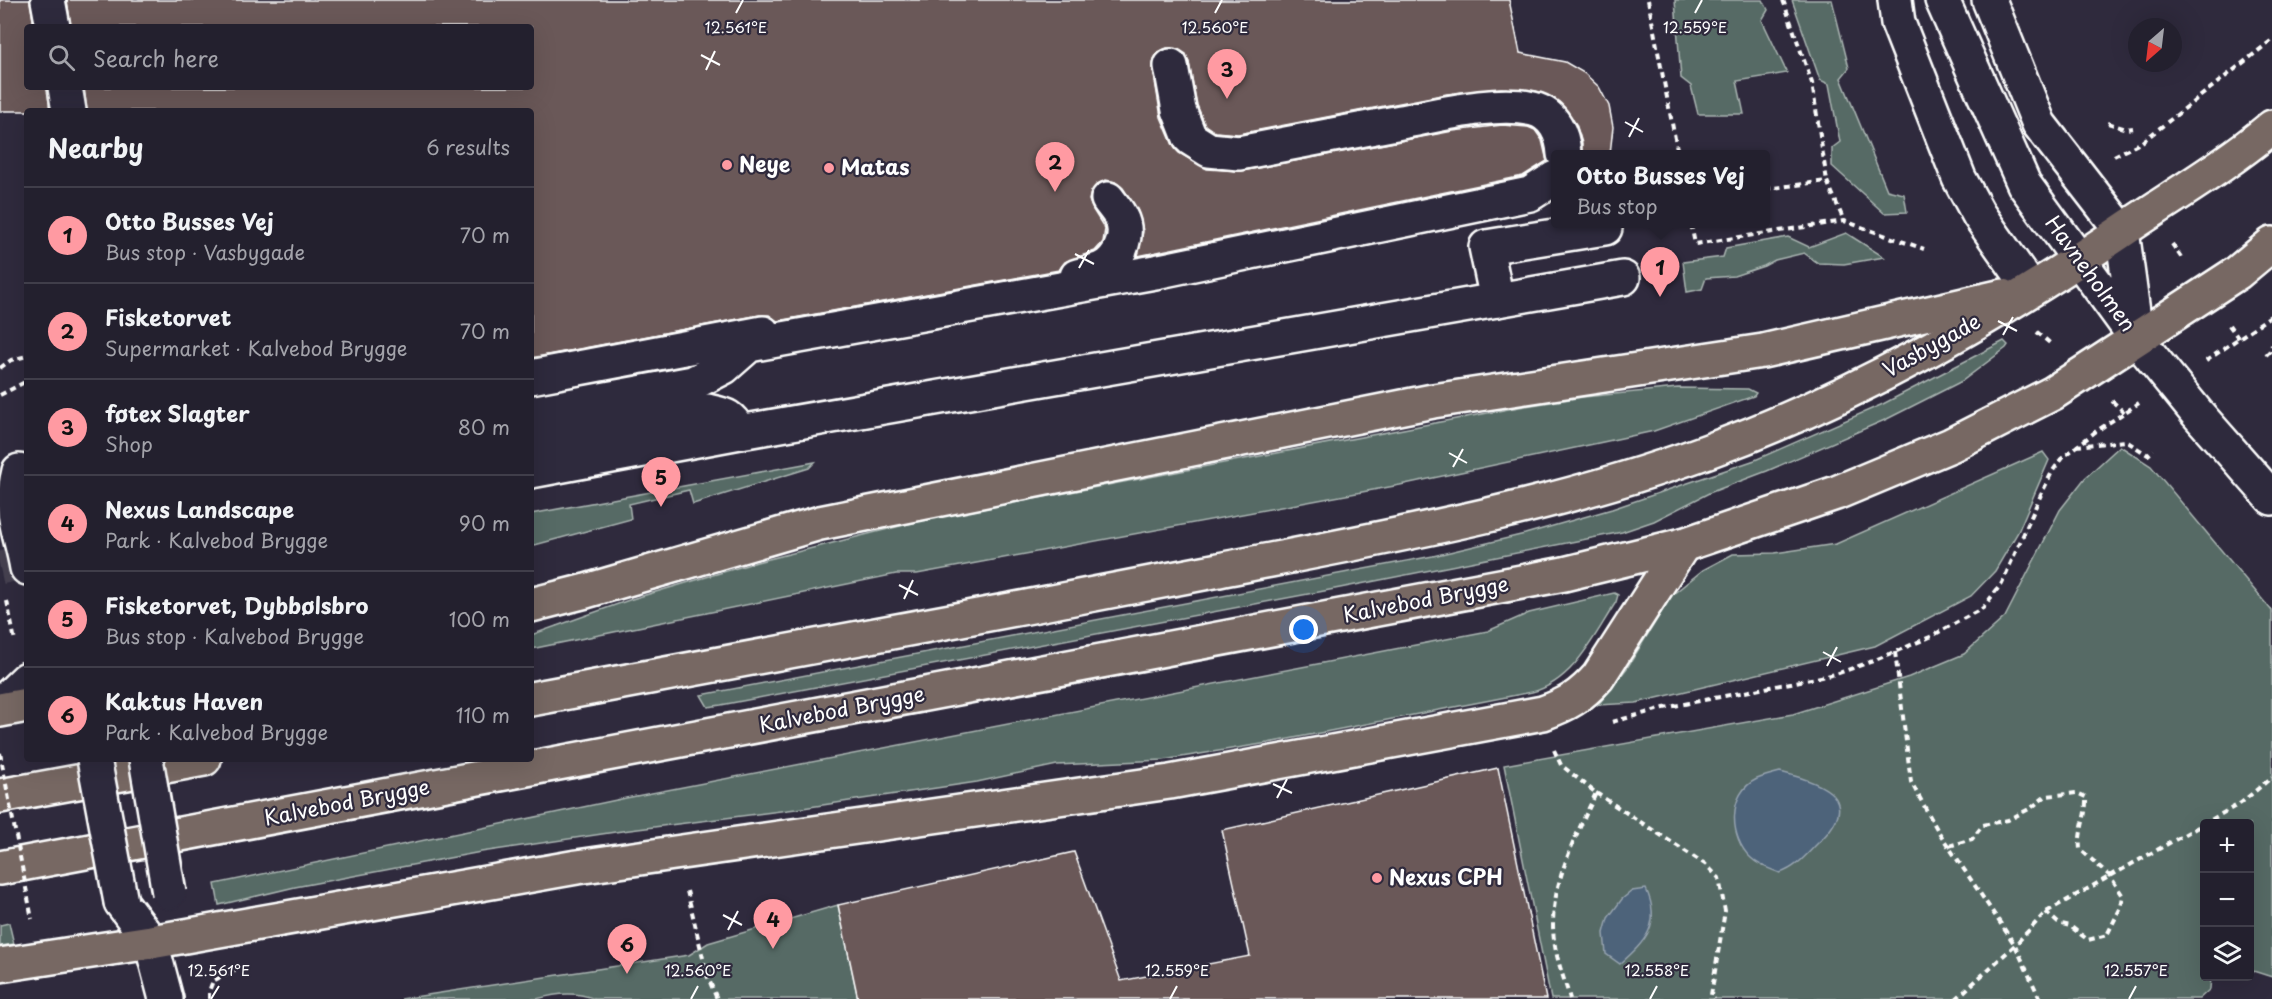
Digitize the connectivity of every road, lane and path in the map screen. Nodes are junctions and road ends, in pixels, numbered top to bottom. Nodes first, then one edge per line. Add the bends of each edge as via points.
1 (48, 0) edge
2 (1648, 0) edge
3 (1783, 0) edge
4 (1895, 0) edge
5 (1942, 0) edge
6 (1989, 0) edge
7 (52, 24) edge
8 (1171, 66) dead end
9 (65, 90) edge
10 (68, 108) edge
11 (2108, 123) dead end
12 (2272, 127) edge
13 (2133, 128) dead end
14 (1564, 150) edge
15 (1677, 150) edge
16 (1551, 181) edge
17 (1827, 181) junction
18 (1770, 188) edge
19 (1108, 199) dead end
20 (2151, 214) junction
21 (1844, 221) junction
22 (1605, 228) dead end
23 (1692, 228) edge
24 (2122, 231) junction
25 (2272, 244) edge
26 (1924, 249) dead end
27 (2080, 261) junction
28 (1623, 278) dead end
29 (2031, 289) junction
30 (2206, 293) junction
31 (1497, 300) junction
32 (2136, 338) junction
33 (2272, 345) edge
34 (2266, 355) dead end
35 (24, 357) edge
36 (0, 368) edge
37 (534, 376) edge
38 (24, 383) edge
39 (0, 395) edge
40 (534, 412) edge
41 (740, 432) junction
42 (534, 443) edge
43 (2154, 450) dead end
44 (534, 470) edge
45 (24, 472) edge
46 (2272, 498) edge
47 (1683, 545) junction
48 (24, 556) edge
49 (5, 591) dead end
50 (534, 604) edge
51 (16, 646) dead end
52 (1895, 652) junction
53 (24, 682) edge
54 (534, 698) edge
55 (0, 705) edge
56 (24, 706) edge
57 (0, 710) edge
58 (1543, 714) junction
59 (1623, 719) dead end
60 (0, 753) edge
61 (94, 762) edge
62 (147, 762) edge
63 (187, 762) edge
64 (2272, 777) edge
65 (1596, 792) junction
66 (0, 796) edge
67 (1948, 846) junction
68 (0, 868) edge
69 (2110, 876) junction
70 (685, 881) dead end
71 (2046, 912) junction
72 (32, 919) dead end
73 (151, 942) junction
74 (2015, 945) junction
75 (0, 965) edge
76 (166, 999) edge
77 (717, 999) edge
78 (1570, 999) edge
79 (1714, 999) edge
80 (1956, 999) edge
81 (2040, 999) edge

1 - 7 street
2 - 15 path
3 - 17 path via 1812,83
4 - 29 street via 1898,23 1959,178 1979,215
5 - 27 street, Havneholmen via 2024,184
6 - 24 street via 2039,124
8 - 14 street via 1179,110 1190,138 1209,150 1239,153 1462,110 1510,106 1535,109 1554,121
9 - 10 street
11 - 13 path
12 - 20 main road, Vasbygade
16 - 40 street via 1530,194 1167,270 749,345 724,367 693,383
17 - 18 path
17 - 21 path
19 - 37 street via 1122,220 1124,235 1120,250 1108,265 1088,274
20 - 24 main road, Vasbygade
20 - 30 path
21 - 23 path via 1695,244
21 - 26 path
22 - 31 street via 1486,247
24 - 27 main road, Vasbygade
24 - 32 street, Havneholmen
25 - 30 main road
27 - 29 main road, Vasbygade
27 - 32 street, Havneholmen
28 - 31 street
29 - 50 main road via 1763,351 1433,401 820,523
29 - 54 main road, Vasbygade via 1878,377 1762,429 1662,467 1581,492 1478,518 1089,596
30 - 32 main road
31 - 41 street
32 - 46 street
32 - 47 main road via 2053,393 1951,445 1836,494
33 - 34 path
35 - 36 path
38 - 39 path
41 - 42 street via 727,415 707,411
41 - 44 street
43 - 52 path via 2148,455 2126,441 2075,446 2052,472 2002,583 1989,602 1930,637
45 - 48 street via 14,492 14,515
47 - 58 main road via 1598,677 1582,695
47 - 68 main road, Kalvebod Brygge via 1552,577
49 - 51 path
52 - 59 path via 1836,674
52 - 67 path via 1911,782
53 - 55 street
56 - 57 main road
58 - 65 path via 1561,765
58 - 73 main road via 1170,782 577,867
60 - 72 path, bridge
61 - 73 street, bridge via 121,902
62 - 73 street, bridge via 170,893
63 - 66 main road
64 - 69 path via 2241,803
65 - 78 path via 1566,858 1552,914 1554,945
65 - 79 path via 1705,864 1719,878 1725,911 1711,995
67 - 69 path via 1972,839 1983,825 2008,820 2046,796 2077,794 2086,797 2087,811 2078,835 2080,849
67 - 74 path
69 - 71 path
69 - 71 path via 2124,896 2107,935 2088,940
70 - 77 path via 706,975
71 - 74 path
73 - 75 main road
73 - 76 street
74 - 80 path
74 - 81 path

